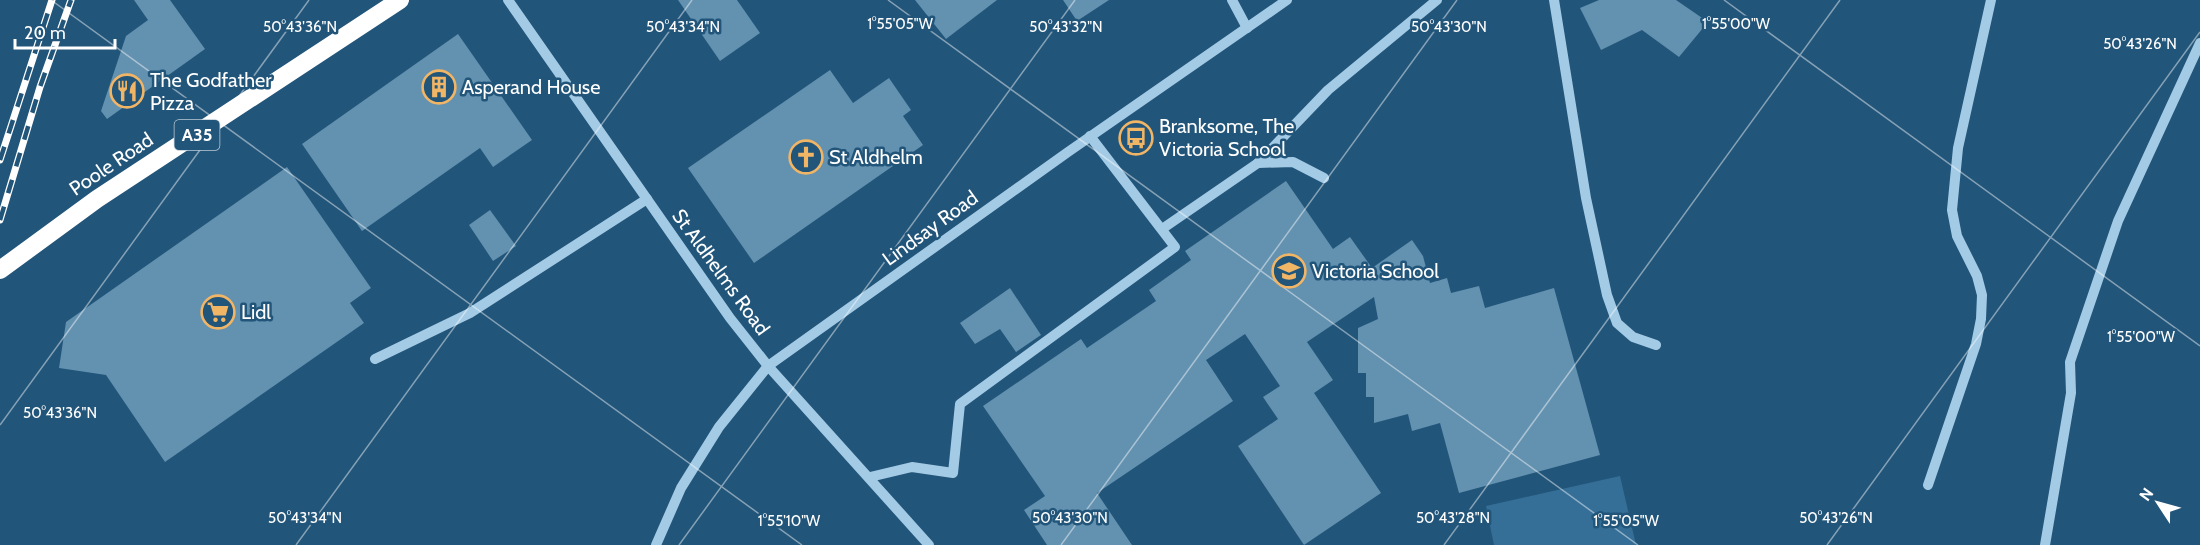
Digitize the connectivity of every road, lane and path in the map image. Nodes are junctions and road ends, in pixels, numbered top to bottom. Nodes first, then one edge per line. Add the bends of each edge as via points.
1 (400, 0) edge
2 (508, 0) edge
3 (1232, 0) edge
4 (1287, 0) edge
5 (1437, 0) edge
6 (1554, 0) edge
7 (1991, 0) edge
8 (1247, 27) junction
9 (2200, 42) edge
10 (1090, 136) junction
11 (1258, 163) junction
12 (1324, 178) dead end
13 (647, 199) junction
14 (1162, 229) junction
15 (0, 270) edge
16 (1656, 345) dead end
17 (375, 359) dead end
18 (768, 366) junction
19 (870, 477) junction
20 (1928, 485) dead end
21 (656, 545) edge
22 (929, 545) edge
23 (2045, 545) edge

1 - 15 highway, Poole Road / A35 via 97,199
2 - 13 street, St Aldhelms Road
3 - 8 street
4 - 8 street, Lindsay Road
5 - 11 street via 1328,90
6 - 16 street via 1586,198 1607,295 1617,323 1633,337
7 - 20 street via 1958,148 1952,210 1957,236 1977,276 1982,296 1981,319
8 - 10 street, Lindsay Road
9 - 23 street via 2118,221 2070,362 2071,393
10 - 14 street
10 - 18 street, Lindsay Road
11 - 12 street via 1293,162
11 - 14 street
13 - 17 street via 470,313
13 - 18 street, St Aldhelms Road
14 - 19 street via 1175,247 960,404 953,473 912,467
18 - 19 street, St Aldhelms Road
18 - 21 street, Lindsay Road via 713,437 681,488
19 - 22 street, St Aldhelms Road

